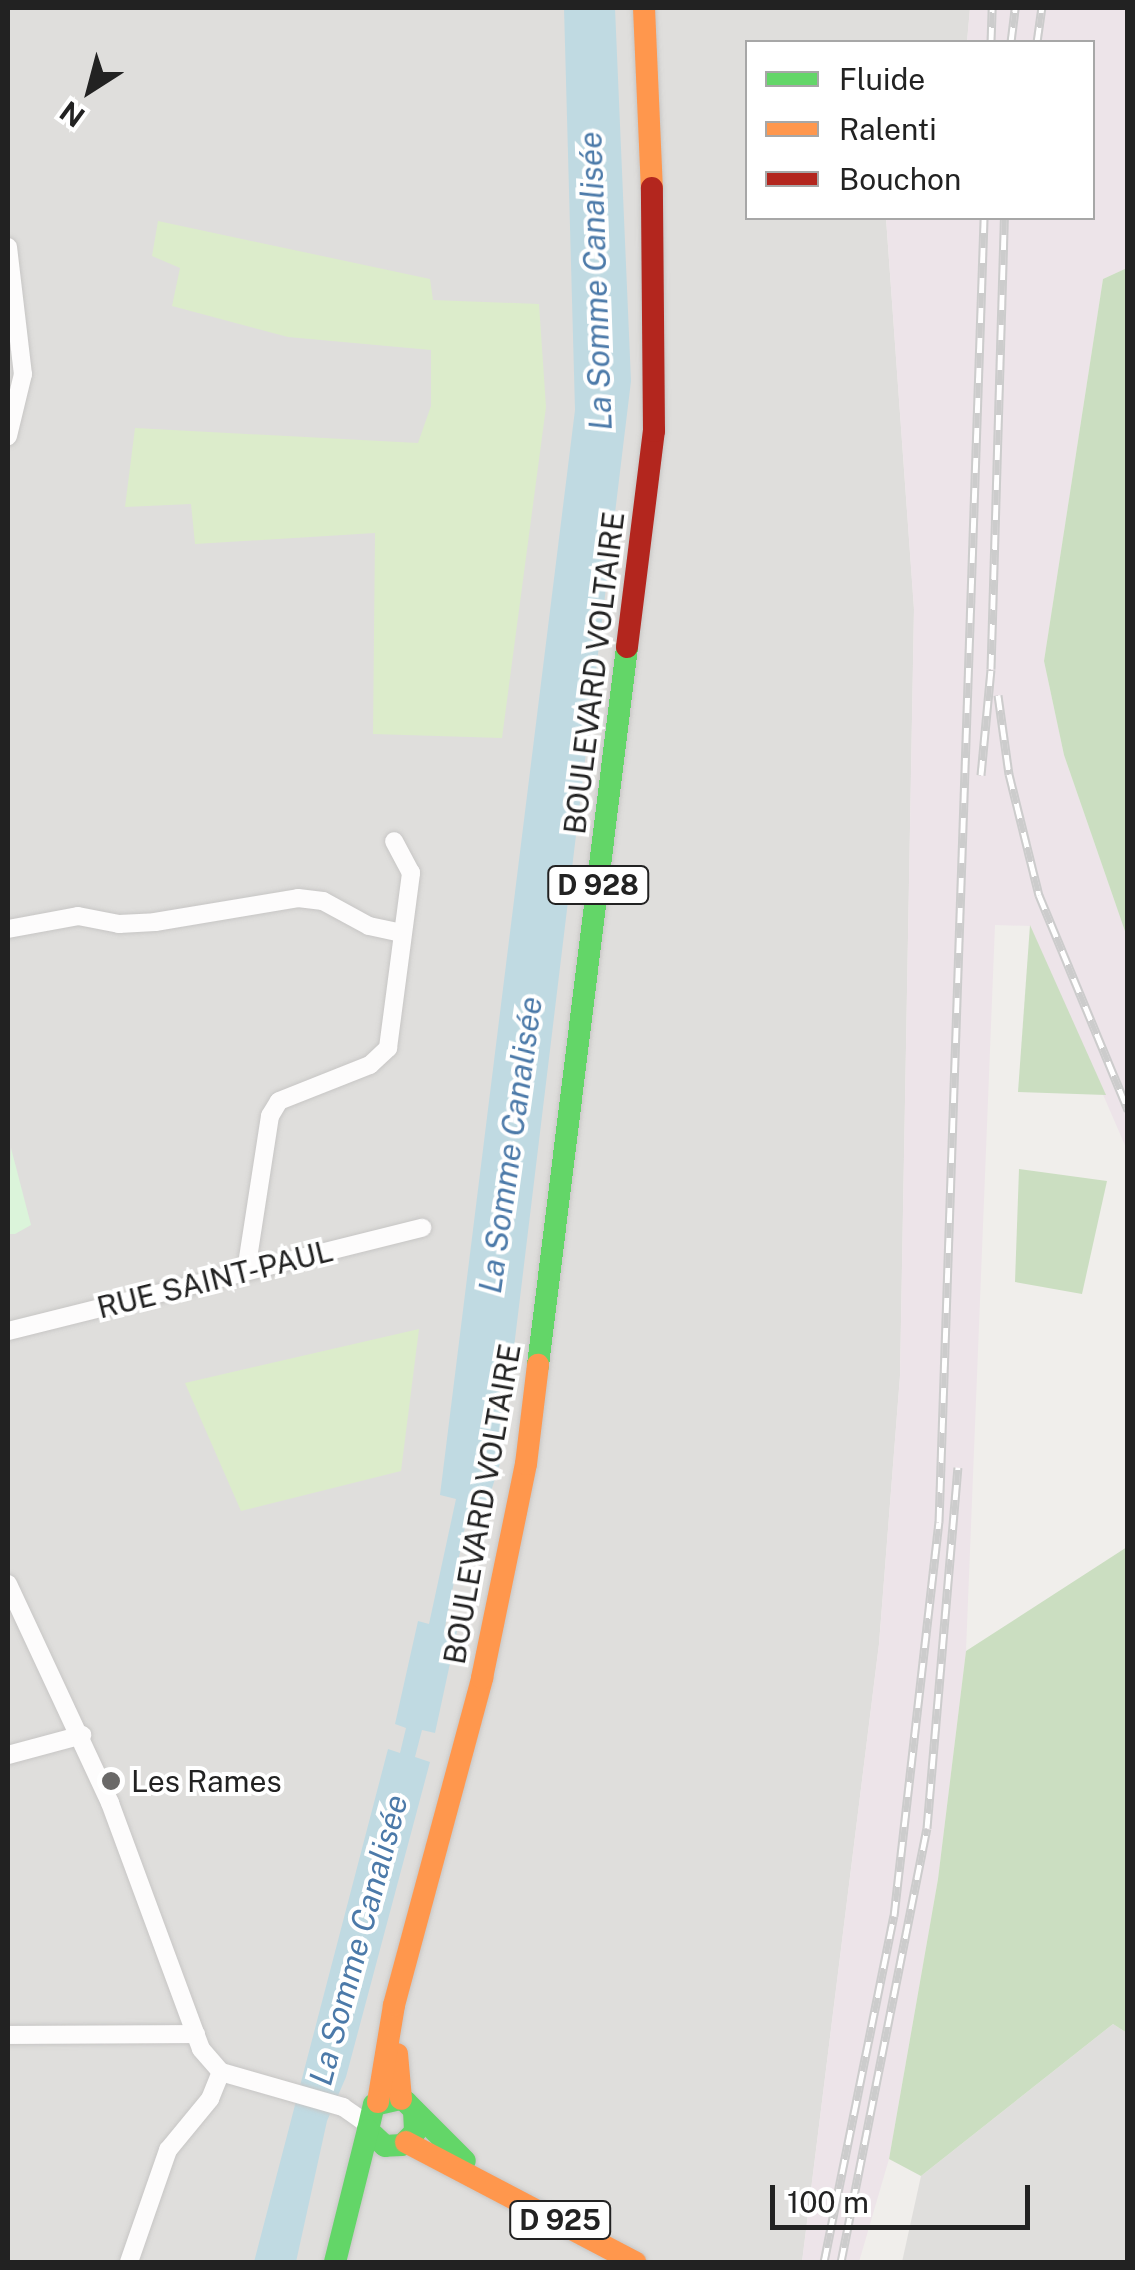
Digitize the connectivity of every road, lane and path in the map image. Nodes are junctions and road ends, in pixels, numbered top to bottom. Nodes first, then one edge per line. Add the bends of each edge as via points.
1 (644, 8) edge
2 (8, 246) edge
3 (8, 436) edge
4 (394, 841) dead end
5 (8, 929) edge
6 (401, 934) junction
7 (422, 1228) dead end
8 (246, 1271) junction
9 (8, 1331) edge
10 (8, 1584) edge
11 (82, 1735) junction
12 (8, 1755) edge
13 (8, 2034) edge
14 (196, 2034) junction
15 (221, 2072) junction
16 (384, 2112) junction
17 (400, 2144) junction
18 (484, 2178) junction
19 (590, 2250) edge
20 (129, 2262) edge
21 (335, 2262) edge
22 (355, 2262) edge
23 (635, 2262) edge

1 - 16 main road, BOULEVARD VOLTAIRE / D 928 via 658,314 654,431 526,1464 462,1756 441,1895
2 - 3 street via 23,374
4 - 6 street via 411,873
5 - 6 street via 78,916 155,922 298,898 323,901 369,926
6 - 8 street via 382,1057 290,1093 270,1116
7 - 8 street, RUE SAINT-PAUL
8 - 9 street, RUE SAINT-PAUL
10 - 11 street
11 - 12 street
11 - 14 street
13 - 14 street
14 - 15 street
15 - 16 street
15 - 20 street via 210,2099 168,2150
16 - 17 main road
16 - 17 main road via 415,2132
16 - 18 main road, D 925
16 - 21 main road, BOULEVARD VOLTAIRE / D 928
17 - 18 main road, D 925
17 - 22 main road via 371,2185
18 - 19 main road, D 925
19 - 23 main road, D 925

